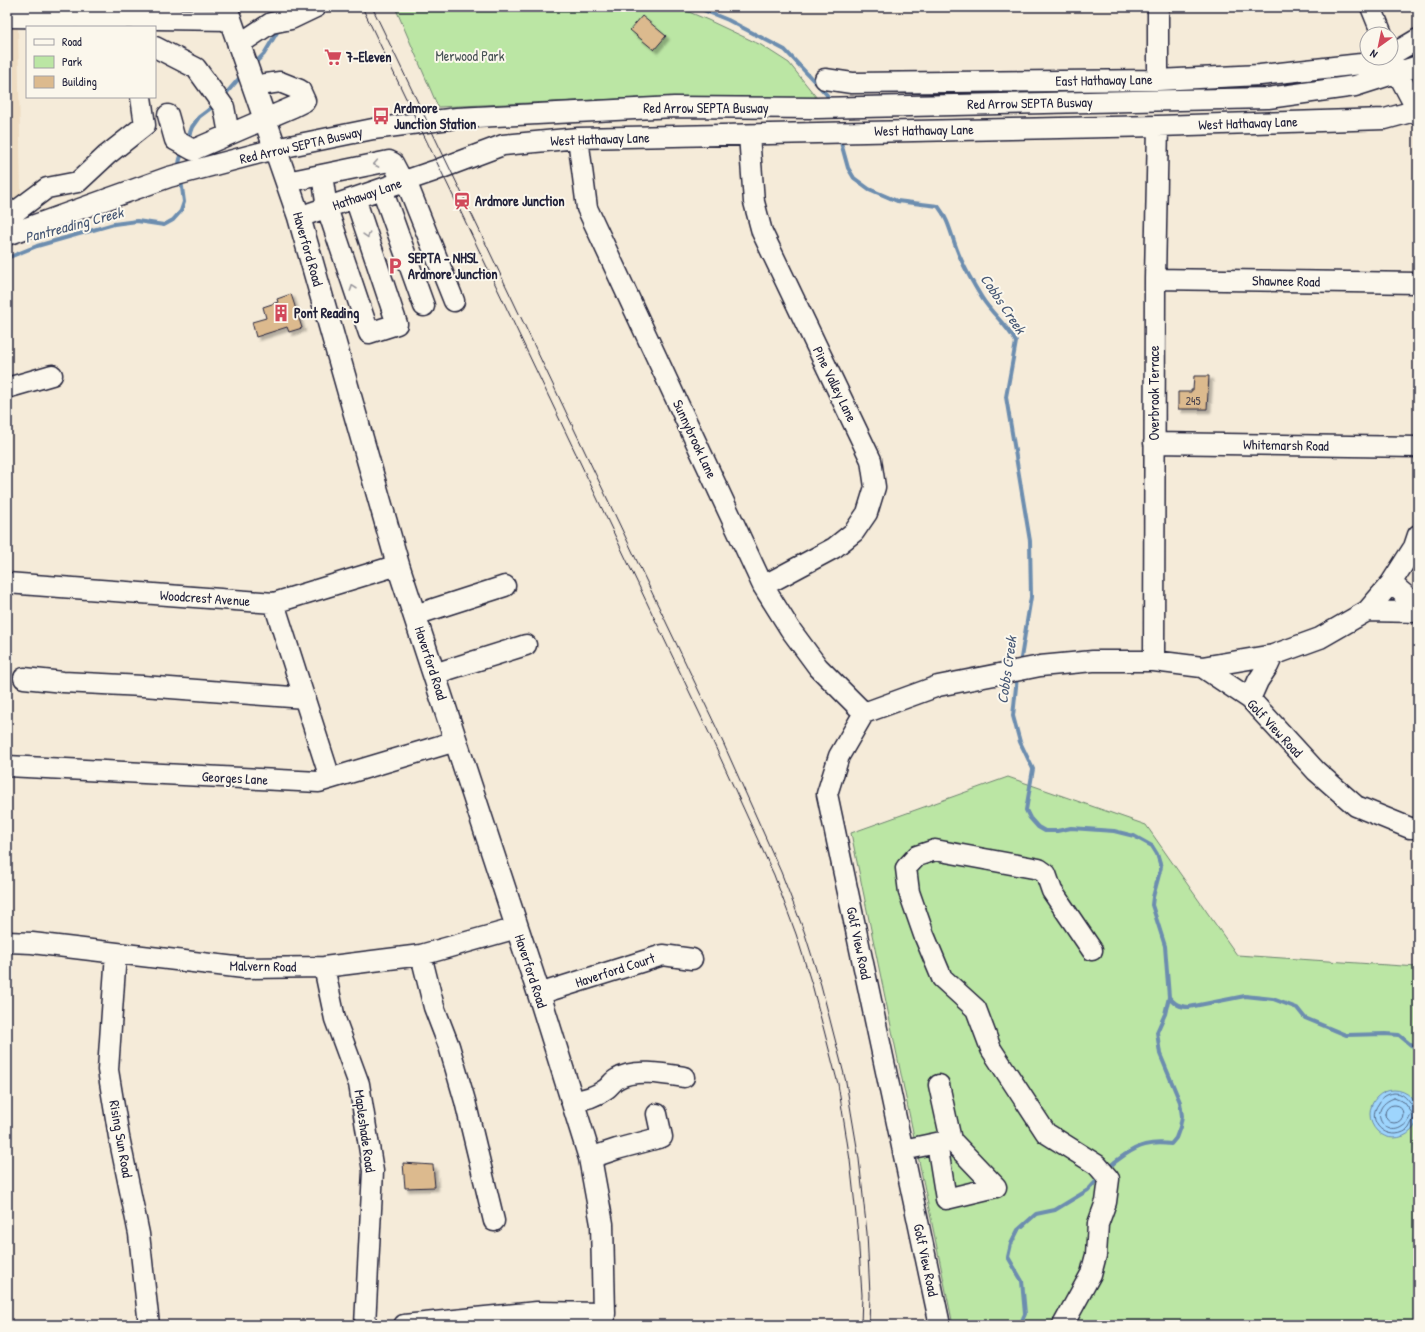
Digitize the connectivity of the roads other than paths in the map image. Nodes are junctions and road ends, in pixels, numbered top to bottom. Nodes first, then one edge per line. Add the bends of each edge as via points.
1 (316, 7) edge
2 (1158, 7) edge
3 (1371, 7) edge
4 (192, 13) edge
5 (228, 14) edge
6 (7, 17) edge
7 (150, 18) edge
8 (1379, 26) edge
9 (1418, 40) edge
10 (156, 48) edge
11 (1399, 54) edge
12 (1399, 61) edge
13 (1359, 64) edge
14 (1383, 66) edge
15 (1396, 66) edge
16 (1418, 66) edge
17 (246, 68) junction
18 (825, 79) dead end
19 (1158, 80) junction
20 (141, 98) edge
21 (1418, 112) edge
22 (168, 115) dead end
23 (264, 119) junction
24 (1158, 126) junction
25 (229, 134) junction
26 (749, 135) junction
27 (578, 138) junction
28 (275, 149) junction
29 (434, 171) joint
30 (322, 175) junction
31 (404, 181) junction
32 (287, 182) junction
33 (382, 189) junction
34 (355, 198) junction
35 (326, 208) junction
36 (300, 217) junction
37 (7, 218) edge
38 (7, 235) edge
39 (1155, 279) junction
40 (1418, 282) edge
41 (454, 301) dead end
42 (424, 306) dead end
43 (52, 375) dead end
44 (7, 388) edge
45 (1154, 443) junction
46 (1418, 447) edge
47 (1418, 535) edge
48 (398, 565) junction
49 (7, 583) edge
50 (1391, 583) junction
51 (505, 586) dead end
52 (763, 586) junction
53 (274, 603) junction
54 (1367, 611) junction
55 (1413, 612) edge
56 (415, 615) junction
57 (526, 645) dead end
58 (1273, 655) junction
59 (1154, 661) junction
60 (1202, 667) junction
61 (434, 674) junction
62 (24, 678) dead end
63 (305, 698) junction
64 (1250, 699) junction
65 (864, 713) junction
66 (456, 741) junction
67 (7, 766) edge
68 (330, 778) junction
69 (1418, 828) edge
70 (517, 928) junction
71 (7, 942) edge
72 (1092, 950) dead end
73 (116, 952) junction
74 (422, 955) junction
75 (692, 959) dead end
76 (324, 967) junction
77 (539, 994) junction
78 (684, 1077) dead end
79 (939, 1085) dead end
80 (572, 1101) junction
81 (658, 1114) dead end
82 (903, 1150) junction
83 (590, 1158) junction
84 (494, 1221) dead end
85 (604, 1319) edge
86 (149, 1325) edge
87 (365, 1325) edge
88 (404, 1325) edge
89 (940, 1325) edge
90 (1063, 1325) edge

1 - 17 street via 291,19 271,23
2 - 19 street
3 - 8 street
4 - 5 street
4 - 7 street
5 - 17 main road, Haverford Road
6 - 7 street
9 - 11 street
10 - 25 street via 196,68 220,100
12 - 16 street, Red Arrow SEPTA Busway
13 - 19 street, East Hathaway Lane via 1260,75
14 - 28 street, Red Arrow SEPTA Busway via 1355,86 1268,98 817,108 674,107 457,118 373,129
15 - 21 street
17 - 23 main road, Haverford Road
17 - 23 street via 300,90 305,101
18 - 19 street, East Hathaway Lane via 852,83
20 - 37 street via 145,125 78,182 47,188
21 - 24 street, West Hathaway Lane via 1385,119
22 - 25 street via 175,140 185,145
23 - 25 street
23 - 28 main road, Haverford Road
24 - 26 street, West Hathaway Lane
24 - 39 street, Overbrook Terrace
26 - 27 street, West Hathaway Lane
26 - 52 street, Pine Valley Lane via 754,202 762,232 872,460 875,486 867,513 854,532 834,548
27 - 29 street, West Hathaway Lane via 503,145
27 - 52 street, Sunnybrook Lane via 587,208
28 - 32 main road, Haverford Road
28 - 38 street, Red Arrow SEPTA Busway via 169,177
29 - 31 street, Hathaway Lane
31 -> 30 street via 389,161
30 - 32 street
30 - 35 street
31 - 33 street, Hathaway Lane
31 - 41 street
32 - 36 main road, Haverford Road
33 - 34 street, Hathaway Lane
33 - 42 street
34 - 35 street, Hathaway Lane
34 -> 35 street via 397,324 369,333
35 - 36 street, Hathaway Lane
36 - 48 main road, Haverford Road
39 - 40 street, Shawnee Road
39 - 45 street, Overbrook Terrace
43 - 44 street
45 - 46 street, Whitemarsh Road
45 - 59 street, Overbrook Terrace
47 - 50 street via 1414,547
48 - 53 street, Woodcrest Avenue
48 - 56 main road, Haverford Road
49 - 53 street, Woodcrest Avenue
50 - 54 street
50 - 55 street via 1404,594
51 - 56 street
52 - 65 street, Sunnybrook Lane via 818,667
53 - 63 street
54 - 55 street
54 - 58 street via 1320,638
56 - 61 main road, Haverford Road
57 - 61 street
58 - 60 street
58 - 64 street
59 - 60 street, Golf View Road
59 - 65 street, Golf View Road via 1093,661 1040,666 938,686
60 - 64 street, Golf View Road
61 - 66 main road, Haverford Road
62 - 63 street
63 - 68 street
64 - 69 street, Golf View Road via 1316,771 1356,806 1410,828
65 - 82 street, Golf View Road via 839,756 827,794
66 - 68 street, Georges Lane
66 - 70 main road, Haverford Road
67 - 68 street, Georges Lane via 319,782
70 - 74 street, Malvern Road
70 - 77 main road, Haverford Road
71 - 73 street, Malvern Road
72 - 90 street via 1052,891 1046,874 1038,869 935,850 918,856 906,868 909,892 942,978 976,1009 991,1049 1046,1133 1103,1172 1106,1202 1098,1224 1096,1255 1091,1274
73 - 76 street, Malvern Road via 244,968
73 - 86 street, Rising Sun Road via 108,1070 139,1234
74 - 76 street, Malvern Road
74 - 84 street via 434,1007 449,1046 465,1101
75 - 77 street, Haverford Court via 663,955
76 - 87 street, Mapleshade Road via 335,1019 359,1084 373,1171
77 - 80 main road, Haverford Road
78 - 80 street via 652,1072 630,1075 618,1078 605,1090 589,1099
79 - 82 street via 944,1142
80 - 83 main road, Haverford Road
81 - 83 street via 662,1137
82 - 89 street, Golf View Road
83 - 85 main road, Haverford Road via 602,1224
85 - 88 street via 537,1312

